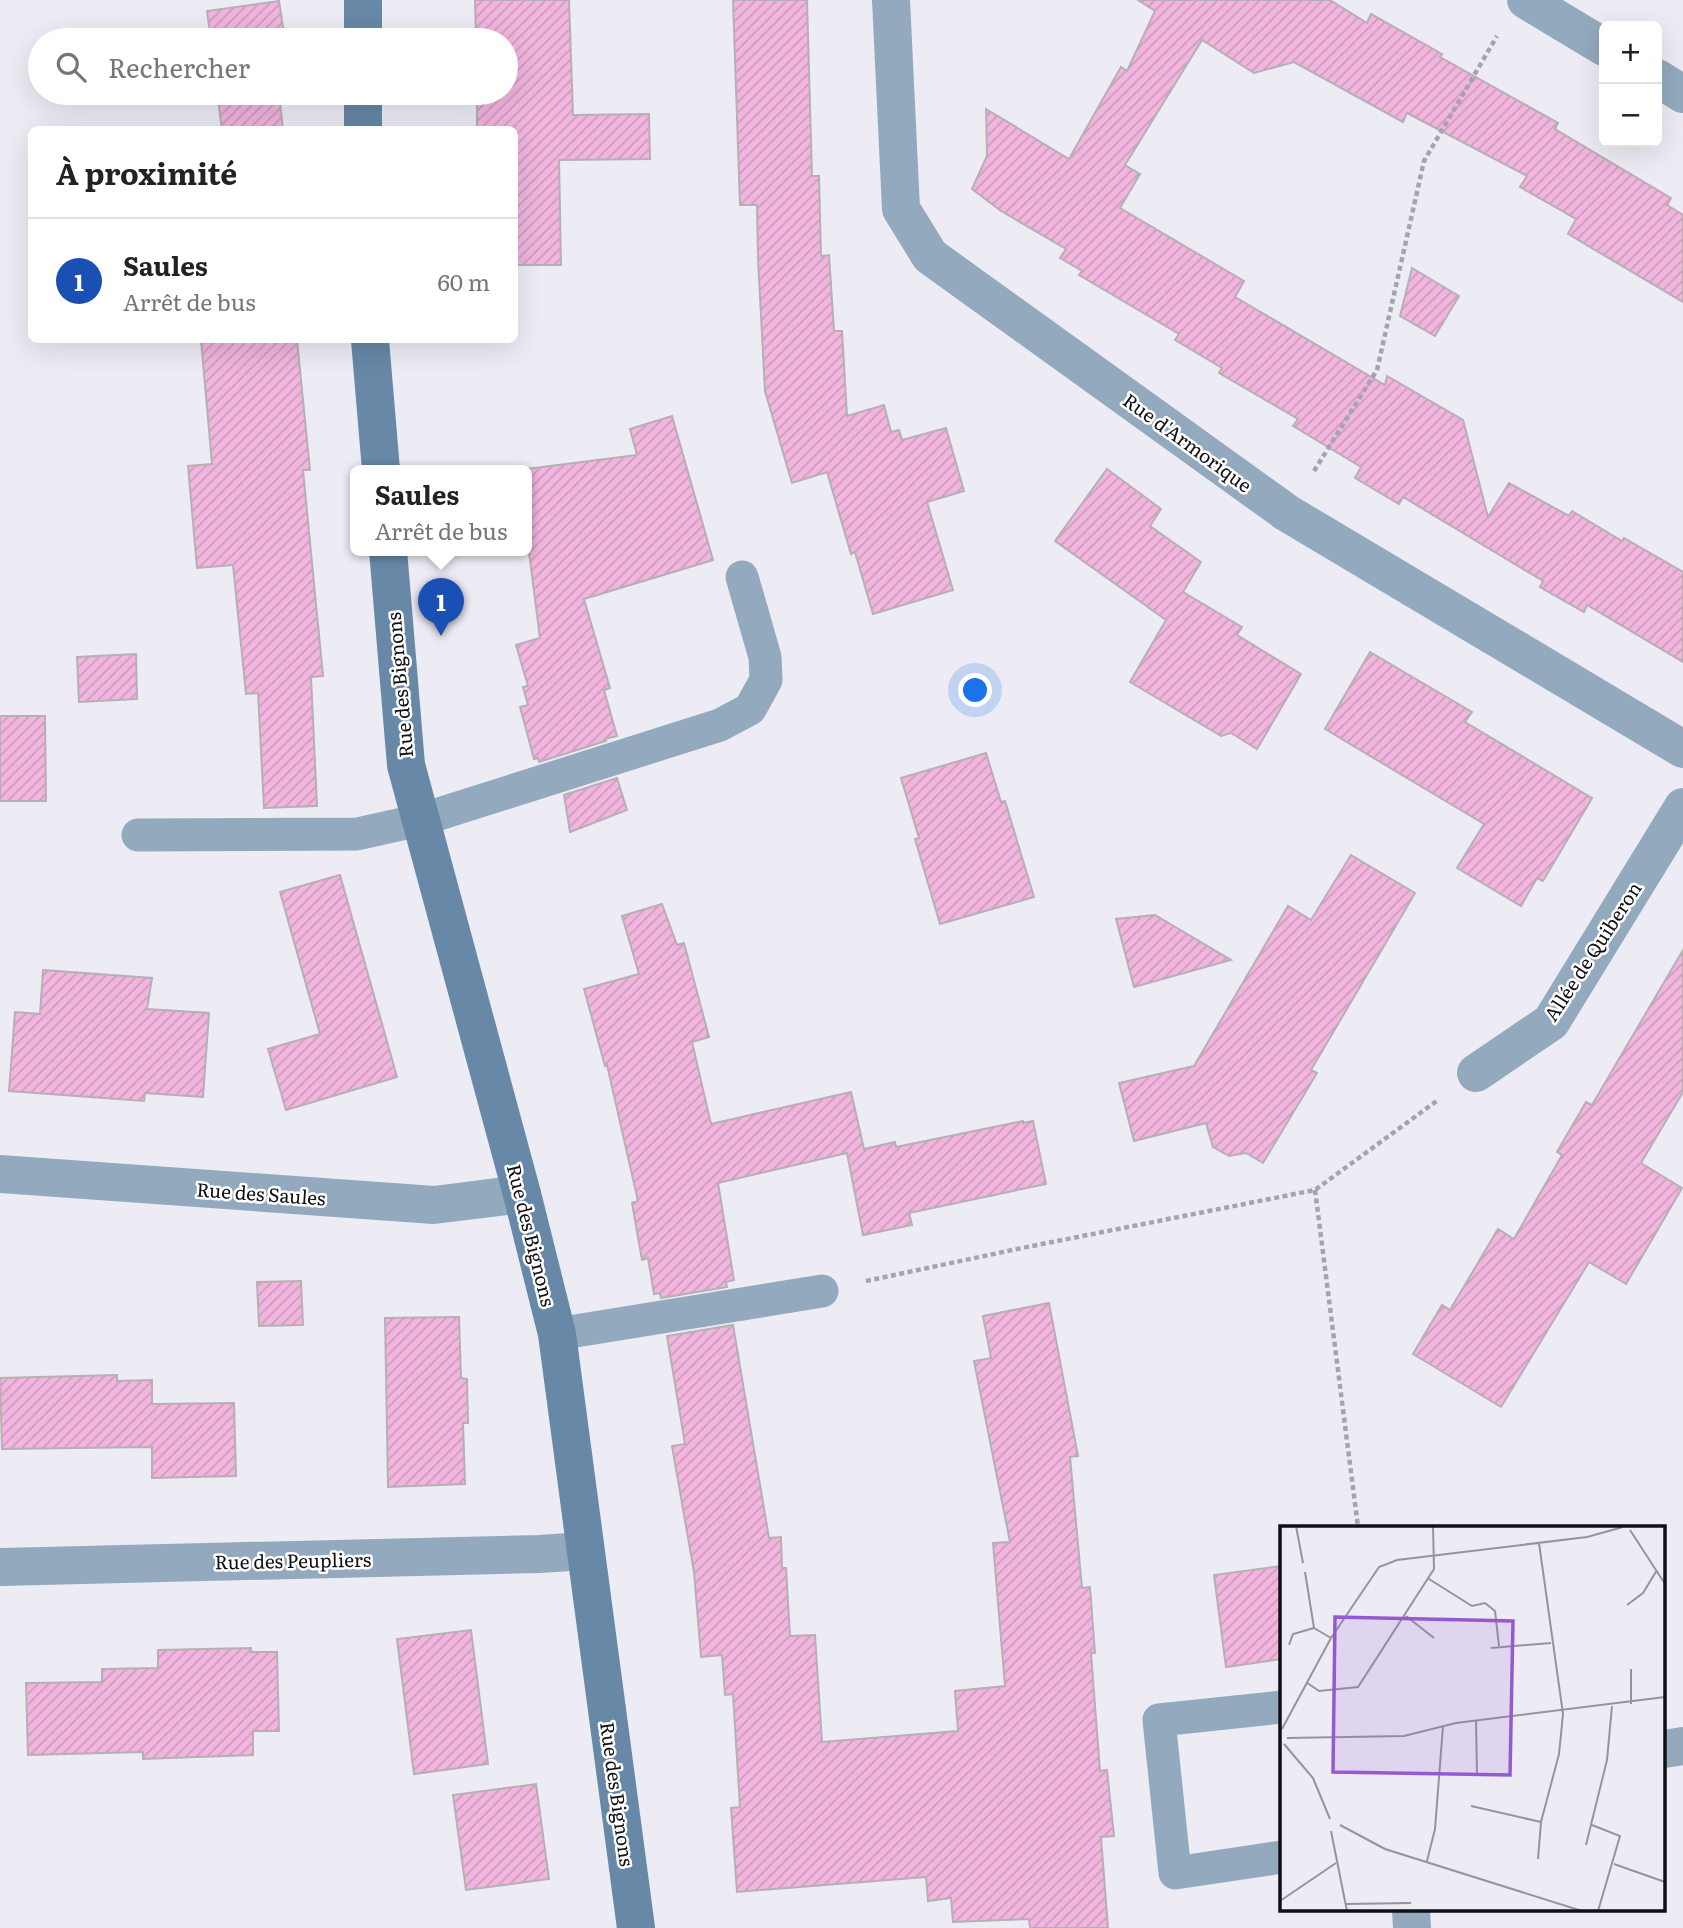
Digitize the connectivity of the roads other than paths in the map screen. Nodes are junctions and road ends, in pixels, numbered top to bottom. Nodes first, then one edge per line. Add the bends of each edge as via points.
1 (363, 0) edge
2 (891, 0) edge
3 (1526, 0) edge
4 (363, 28) edge
5 (1599, 44) edge
6 (1662, 81) edge
7 (1683, 93) edge
8 (363, 105) edge
9 (362, 126) edge
10 (370, 343) edge
11 (381, 465) edge
12 (388, 556) edge
13 (742, 577) dead end
14 (1683, 748) edge
15 (1683, 807) edge
16 (421, 820) junction
17 (138, 835) dead end
18 (1476, 1073) road end
19 (0, 1174) edge
20 (522, 1194) junction
21 (822, 1291) road end
22 (557, 1334) junction
23 (585, 1551) junction
24 (1, 1567) edge
25 (1280, 1707) edge
26 (1280, 1857) edge
27 (1410, 1910) edge
28 (636, 1928) edge
29 (1412, 1928) edge

1 - 4 street
2 - 14 street, Rue d'Armorique via 901,209 930,256 1287,513
3 - 5 street
6 - 7 street
8 - 9 street
10 - 11 street
12 - 16 street, Rue des Bignons via 405,765
13 - 16 lane via 765,657 766,680 750,709 720,726
15 - 18 street, Allée de Quiberon via 1551,1021
16 - 17 lane via 357,834
16 - 20 street, Rue des Bignons
19 - 20 street, Rue des Saules via 434,1205
20 - 22 street, Rue des Bignons
21 - 22 lane
22 - 23 street, Rue des Bignons
23 - 24 street, Rue des Peupliers
23 - 28 street, Rue des Bignons
25 - 26 lane via 1159,1720 1175,1873
27 - 29 street

